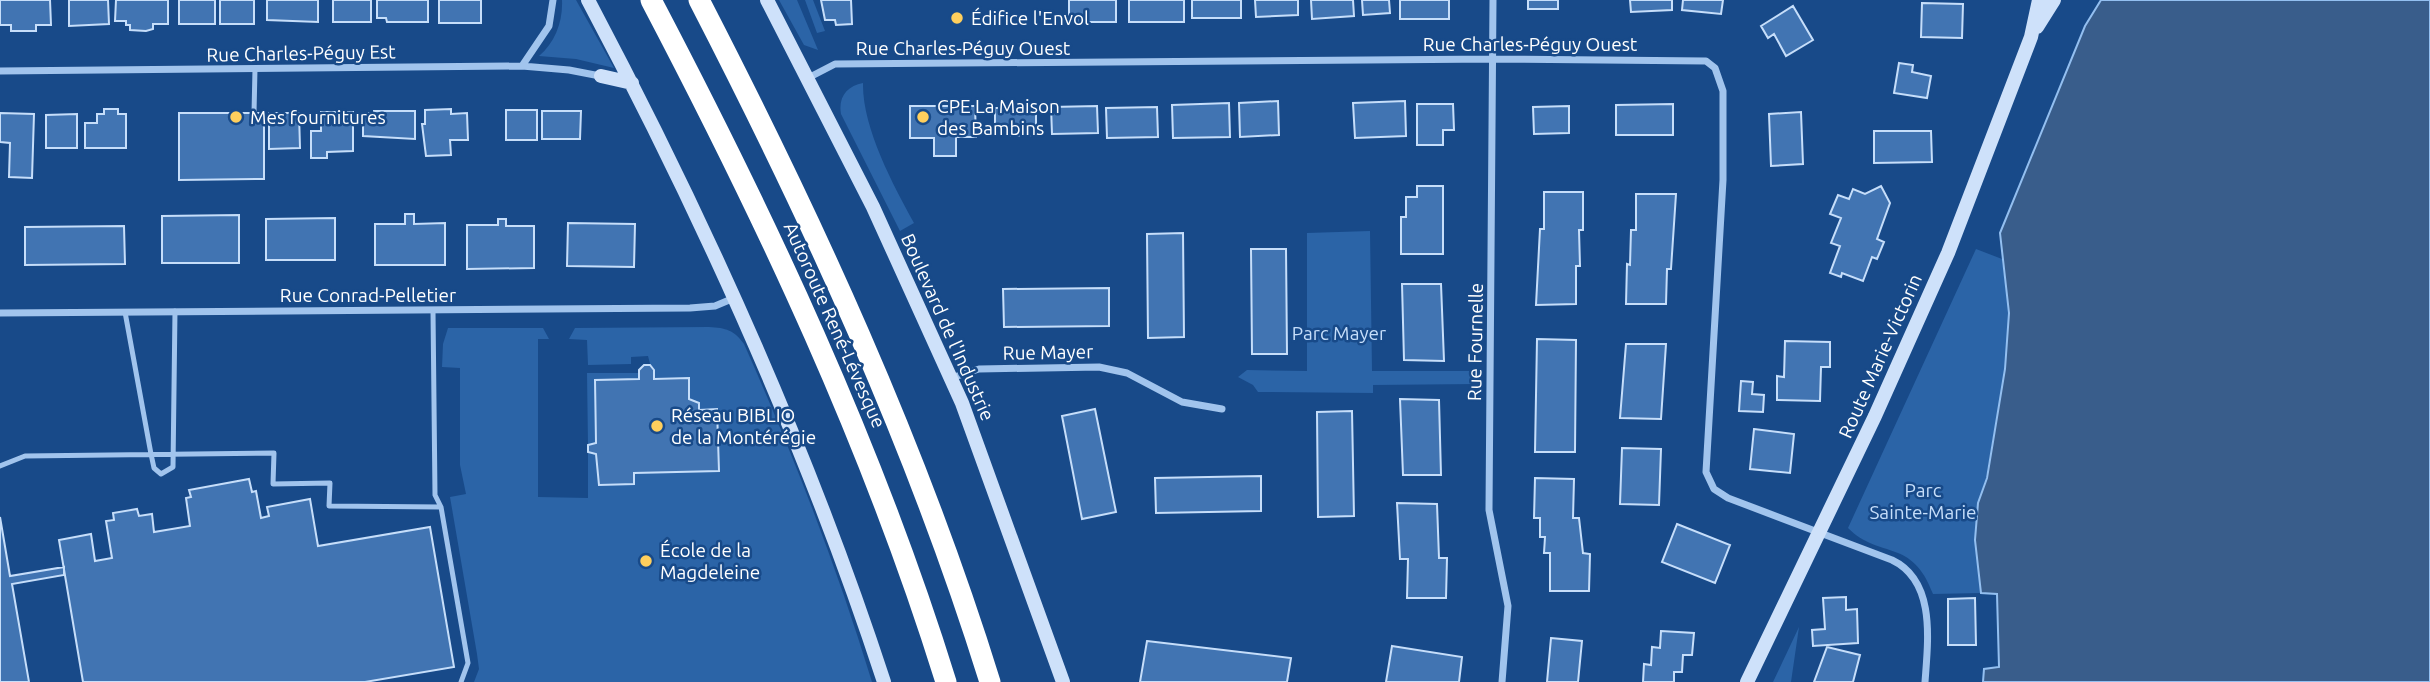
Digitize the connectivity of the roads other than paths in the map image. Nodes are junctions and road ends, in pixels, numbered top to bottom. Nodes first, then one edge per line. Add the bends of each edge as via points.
1 (553, 0) edge
2 (588, 0) edge
3 (651, 0) edge
4 (699, 0) edge
5 (767, 0) edge
6 (1493, 0) edge
7 (2039, 0) edge
8 (2054, 0) edge
9 (2031, 37) junction
10 (1494, 60) junction
11 (522, 66) junction
12 (255, 69) junction
13 (0, 71) edge
14 (601, 76) joint
15 (808, 78) junction
16 (632, 83) junction
17 (254, 113) dead end
18 (734, 298) junction
19 (175, 311) junction
20 (433, 311) junction
21 (125, 312) junction
22 (0, 313) edge
23 (951, 379) junction
24 (1222, 409) dead end
25 (174, 453) junction
26 (151, 454) junction
27 (0, 466) edge
28 (441, 507) junction
29 (1819, 533) junction
30 (461, 682) edge
31 (884, 682) edge
32 (946, 682) edge
33 (990, 682) edge
34 (1063, 682) edge
35 (1502, 682) edge
36 (1747, 682) edge
37 (1925, 682) edge

1 - 11 street via 550,26
2 - 16 street
3 - 32 highway, Autoroute René-Lévesque via 779,251 830,368 893,526
4 - 33 highway, Autoroute René-Lévesque via 789,176 876,368 943,540
5 - 15 street, Boulevard de l'Industrie
6 - 10 street, Rue Fournelle
7 - 9 street, Route Marie-Victorin
8 - 9 street, Route Marie-Victorin
9 - 29 street, Route Marie-Victorin via 1948,253
10 - 15 street, Rue Charles-Péguy Ouest via 835,64
10 - 29 street, Rue Charles-Péguy Ouest via 1697,59 1715,68 1723,91 1723,180 1706,472 1721,495
10 - 35 street, Rue Fournelle via 1488,498 1508,606
11 - 12 street, Rue Charles-Péguy Est
11 - 14 street, Rue Charles-Péguy Est
12 - 13 street, Rue Charles-Péguy Est
12 - 17 lane
14 - 16 street
15 - 23 street, Boulevard de l'Industrie
16 - 18 street
18 - 20 street, Rue Conrad-Pelletier via 690,309
18 - 31 street via 814,485
19 - 20 street, Rue Conrad-Pelletier
19 - 21 street, Rue Conrad-Pelletier
19 - 25 lane
20 - 28 lane via 435,495
21 - 22 street, Rue Conrad-Pelletier
21 - 26 lane
23 - 24 street, Rue Mayer via 979,369 1098,367 1127,373 1182,402
23 - 34 street, Boulevard de l'Industrie via 1008,523
25 - 26 lane
25 - 26 lane via 173,467 161,474 154,468
25 - 28 lane via 274,453 274,484 330,483 328,506
26 - 27 lane via 25,456
28 - 30 lane via 468,663
29 - 36 street, Route Marie-Victorin
29 - 37 street, Rue Charles-Péguy Ouest via 1903,565 1915,578 1924,603

